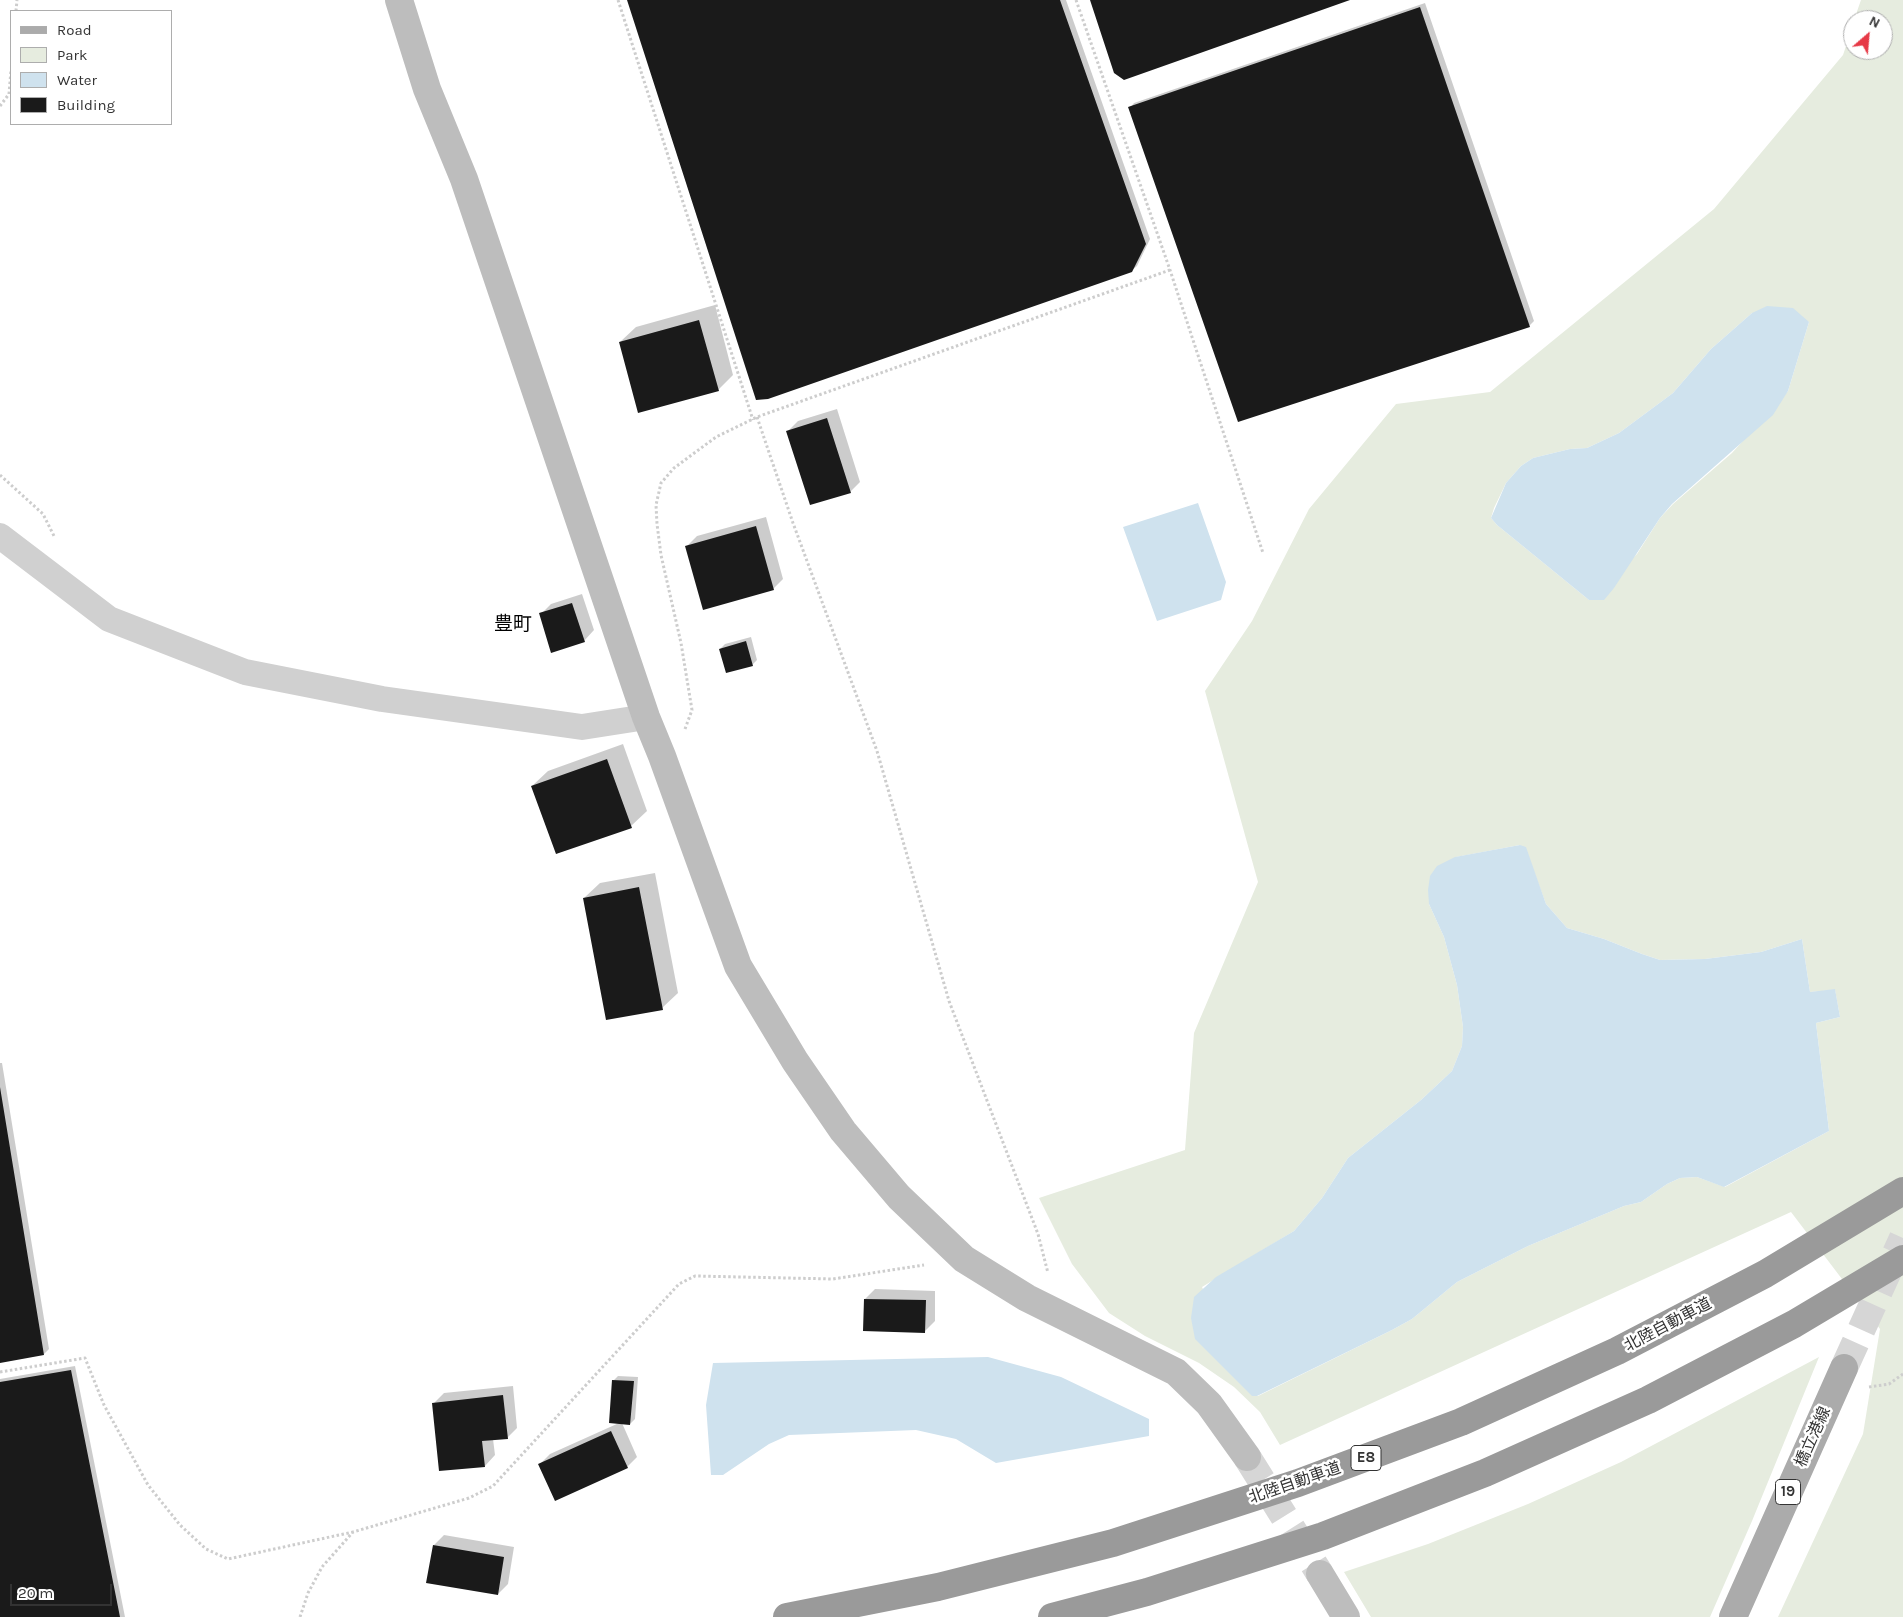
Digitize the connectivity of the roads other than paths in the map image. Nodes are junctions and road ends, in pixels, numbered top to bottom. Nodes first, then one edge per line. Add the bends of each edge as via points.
1 (399, 0) edge
2 (0, 536) edge
3 (646, 717) junction
4 (1903, 1191) edge
5 (1903, 1259) edge
6 (1844, 1368) tunnel mouth
7 (1248, 1457) tunnel mouth
8 (1320, 1574) tunnel mouth
9 (787, 1617) edge
10 (1052, 1617) edge
11 (1346, 1617) edge
12 (1734, 1617) edge

1 - 3 street via 427,89 468,188
2 - 3 street via 109,619 245,672 382,699 582,727
3 - 7 street via 738,966 790,1053 843,1131 899,1196 964,1260 1027,1298 1176,1372 1209,1404
4 - 9 highway, 北陸自動車道 / E8 via 1765,1274 1626,1347 1461,1422 1298,1483 1113,1543 938,1587
5 - 10 highway via 1794,1324 1648,1400 1485,1473 1322,1536 1147,1592
6 - 12 main road, 橋立港線 / 19
8 - 11 street

